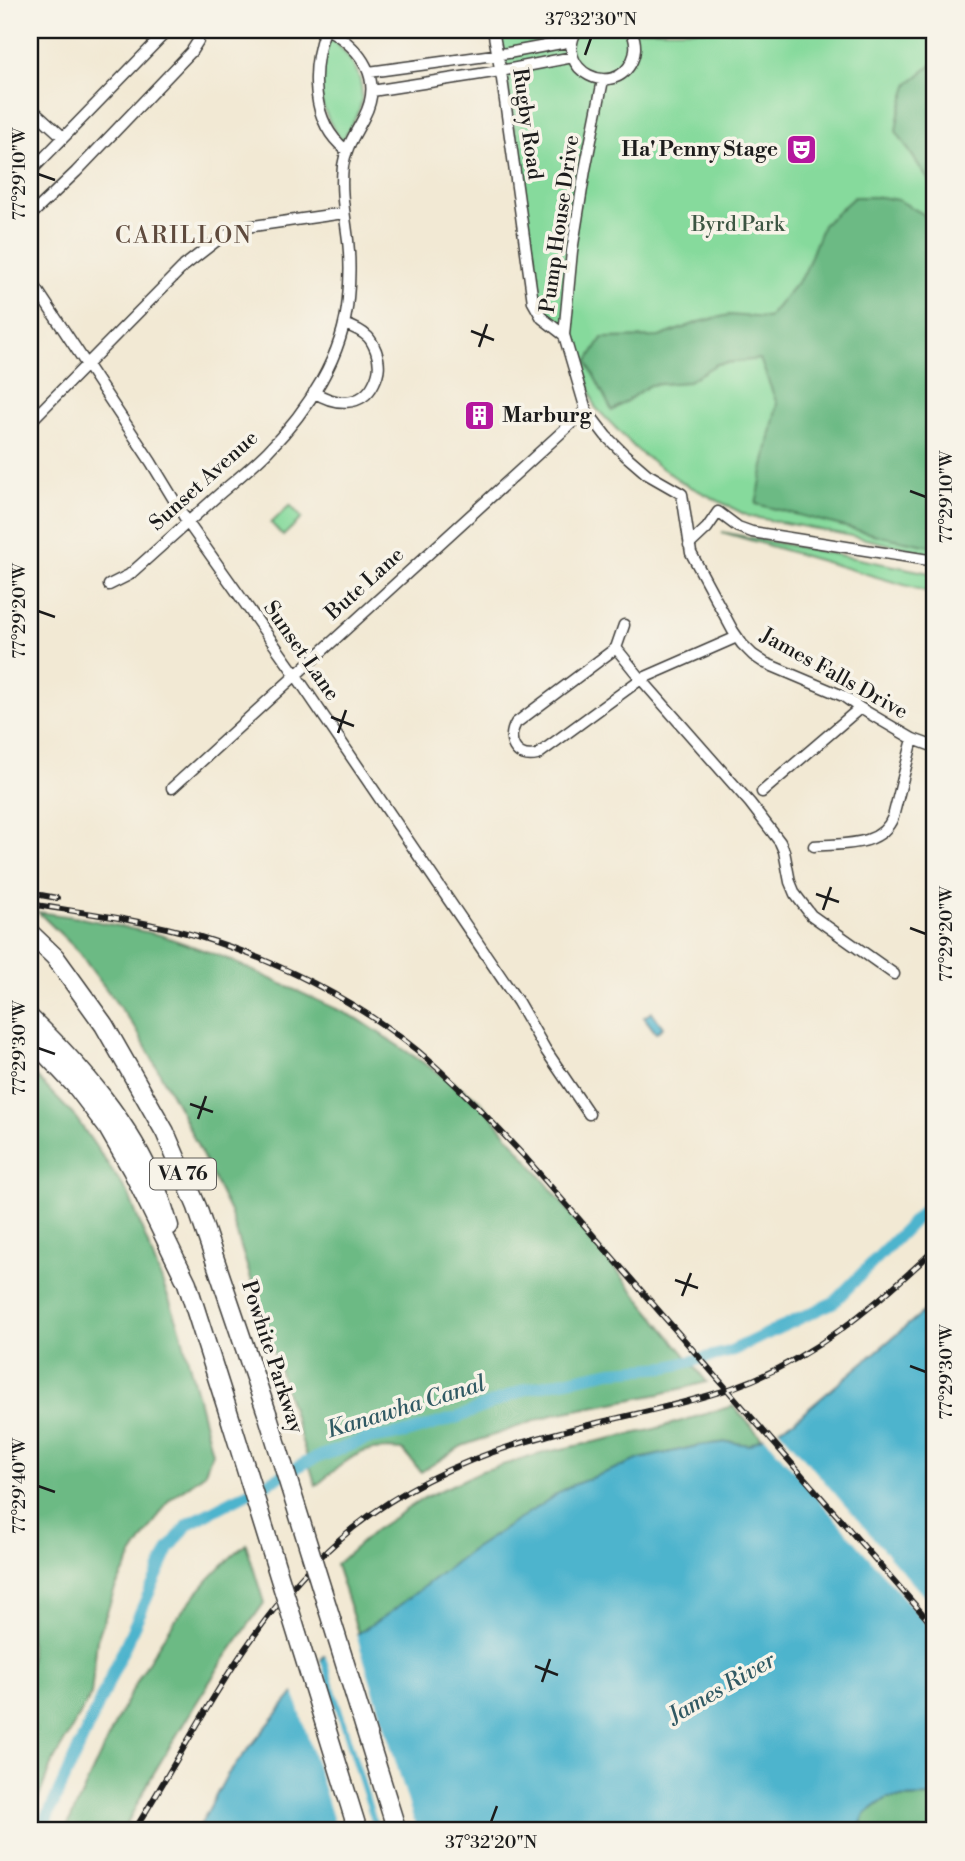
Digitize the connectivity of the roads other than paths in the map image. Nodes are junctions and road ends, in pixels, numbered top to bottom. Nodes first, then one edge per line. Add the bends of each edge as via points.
1 (168, 30) edge
2 (199, 30) edge
3 (327, 30) edge
4 (493, 30) edge
5 (577, 30) edge
6 (631, 30) edge
7 (572, 41) junction
8 (497, 54) junction
9 (573, 57) junction
10 (500, 71) junction
11 (369, 72) junction
12 (603, 79) junction
13 (372, 91) junction
14 (30, 107) edge
15 (63, 137) junction
16 (346, 149) junction
17 (30, 172) edge
18 (344, 213) junction
19 (30, 216) edge
20 (30, 279) edge
21 (344, 324) junction
22 (564, 335) junction
23 (86, 363) junction
24 (314, 392) junction
25 (586, 410) junction
26 (30, 422) edge
27 (682, 494) joint
28 (188, 523) junction
29 (689, 545) junction
30 (935, 561) edge
31 (109, 586) dead end
32 (624, 625) dead end
33 (737, 637) junction
34 (616, 648) junction
35 (295, 674) junction
36 (641, 679) junction
37 (860, 708) junction
38 (913, 739) junction
39 (935, 747) edge
40 (172, 788) dead end
41 (762, 792) dead end
42 (814, 846) dead end
43 (30, 927) edge
44 (30, 933) edge
45 (55, 957) junction
46 (894, 974) dead end
47 (30, 1018) edge
48 (30, 1040) edge
49 (589, 1114) dead end
50 (187, 1283) junction
51 (358, 1831) edge
52 (397, 1831) edge

1 - 15 street
2 - 19 street via 198,41 177,68
3 - 11 street, Sunset Avenue via 355,49
3 - 16 street, Sunset Avenue via 315,69 319,105 329,130
4 - 8 street, Rugby Road
5 - 7 street
6 - 12 street via 636,48 629,67
7 - 8 street
7 - 9 street
8 - 10 street, Rugby Road
8 - 11 street
9 - 10 street
9 - 12 street via 588,76
10 - 13 street
10 - 22 street, Rugby Road via 533,302 542,318
11 - 13 street, Sunset Avenue
12 - 22 street, Pump House Drive via 584,170
13 - 16 street, Sunset Avenue via 365,116
14 - 15 street
15 - 17 street
16 - 18 street, Sunset Avenue
18 - 21 street, Sunset Avenue via 349,278
18 - 23 street via 246,227 220,238 184,266
20 - 23 street, Sunset Lane
21 - 24 street, Sunset Avenue
21 - 24 street via 371,339 379,373 361,399 337,402
22 - 25 street, Pump House Drive
23 - 26 street
23 - 28 street, Sunset Lane
24 - 28 street, Sunset Avenue via 268,450
25 - 27 street, Pump House Drive via 625,455
25 - 35 street, Bute Lane
27 - 29 street, James Falls Drive
28 - 31 street, Sunset Avenue via 129,575
28 - 35 street, Sunset Lane
29 - 30 street via 718,512 752,532
29 - 33 street, James Falls Drive
32 - 34 street
33 - 36 street
33 - 37 street, James Falls Drive via 765,663 824,687
34 - 36 street
34 - 36 street via 516,723 511,732 516,749 529,757 537,755
35 - 40 street, Bute Lane
35 - 49 street, Sunset Lane
36 - 46 street via 780,842 795,894 811,915
37 - 38 street, James Falls Drive
37 - 41 street
38 - 39 street, James Falls Drive
38 - 42 street via 890,824 882,834 869,841
43 - 45 highway
44 - 45 highway, Powhite Parkway / VA 76
45 - 52 highway, Powhite Parkway / VA 76, bridge via 104,1025 165,1132 197,1207 267,1413
47 - 50 highway via 120,1119 157,1190
48 - 50 highway, VA 76 via 76,1086 108,1128
50 - 51 highway, VA 76, bridge

